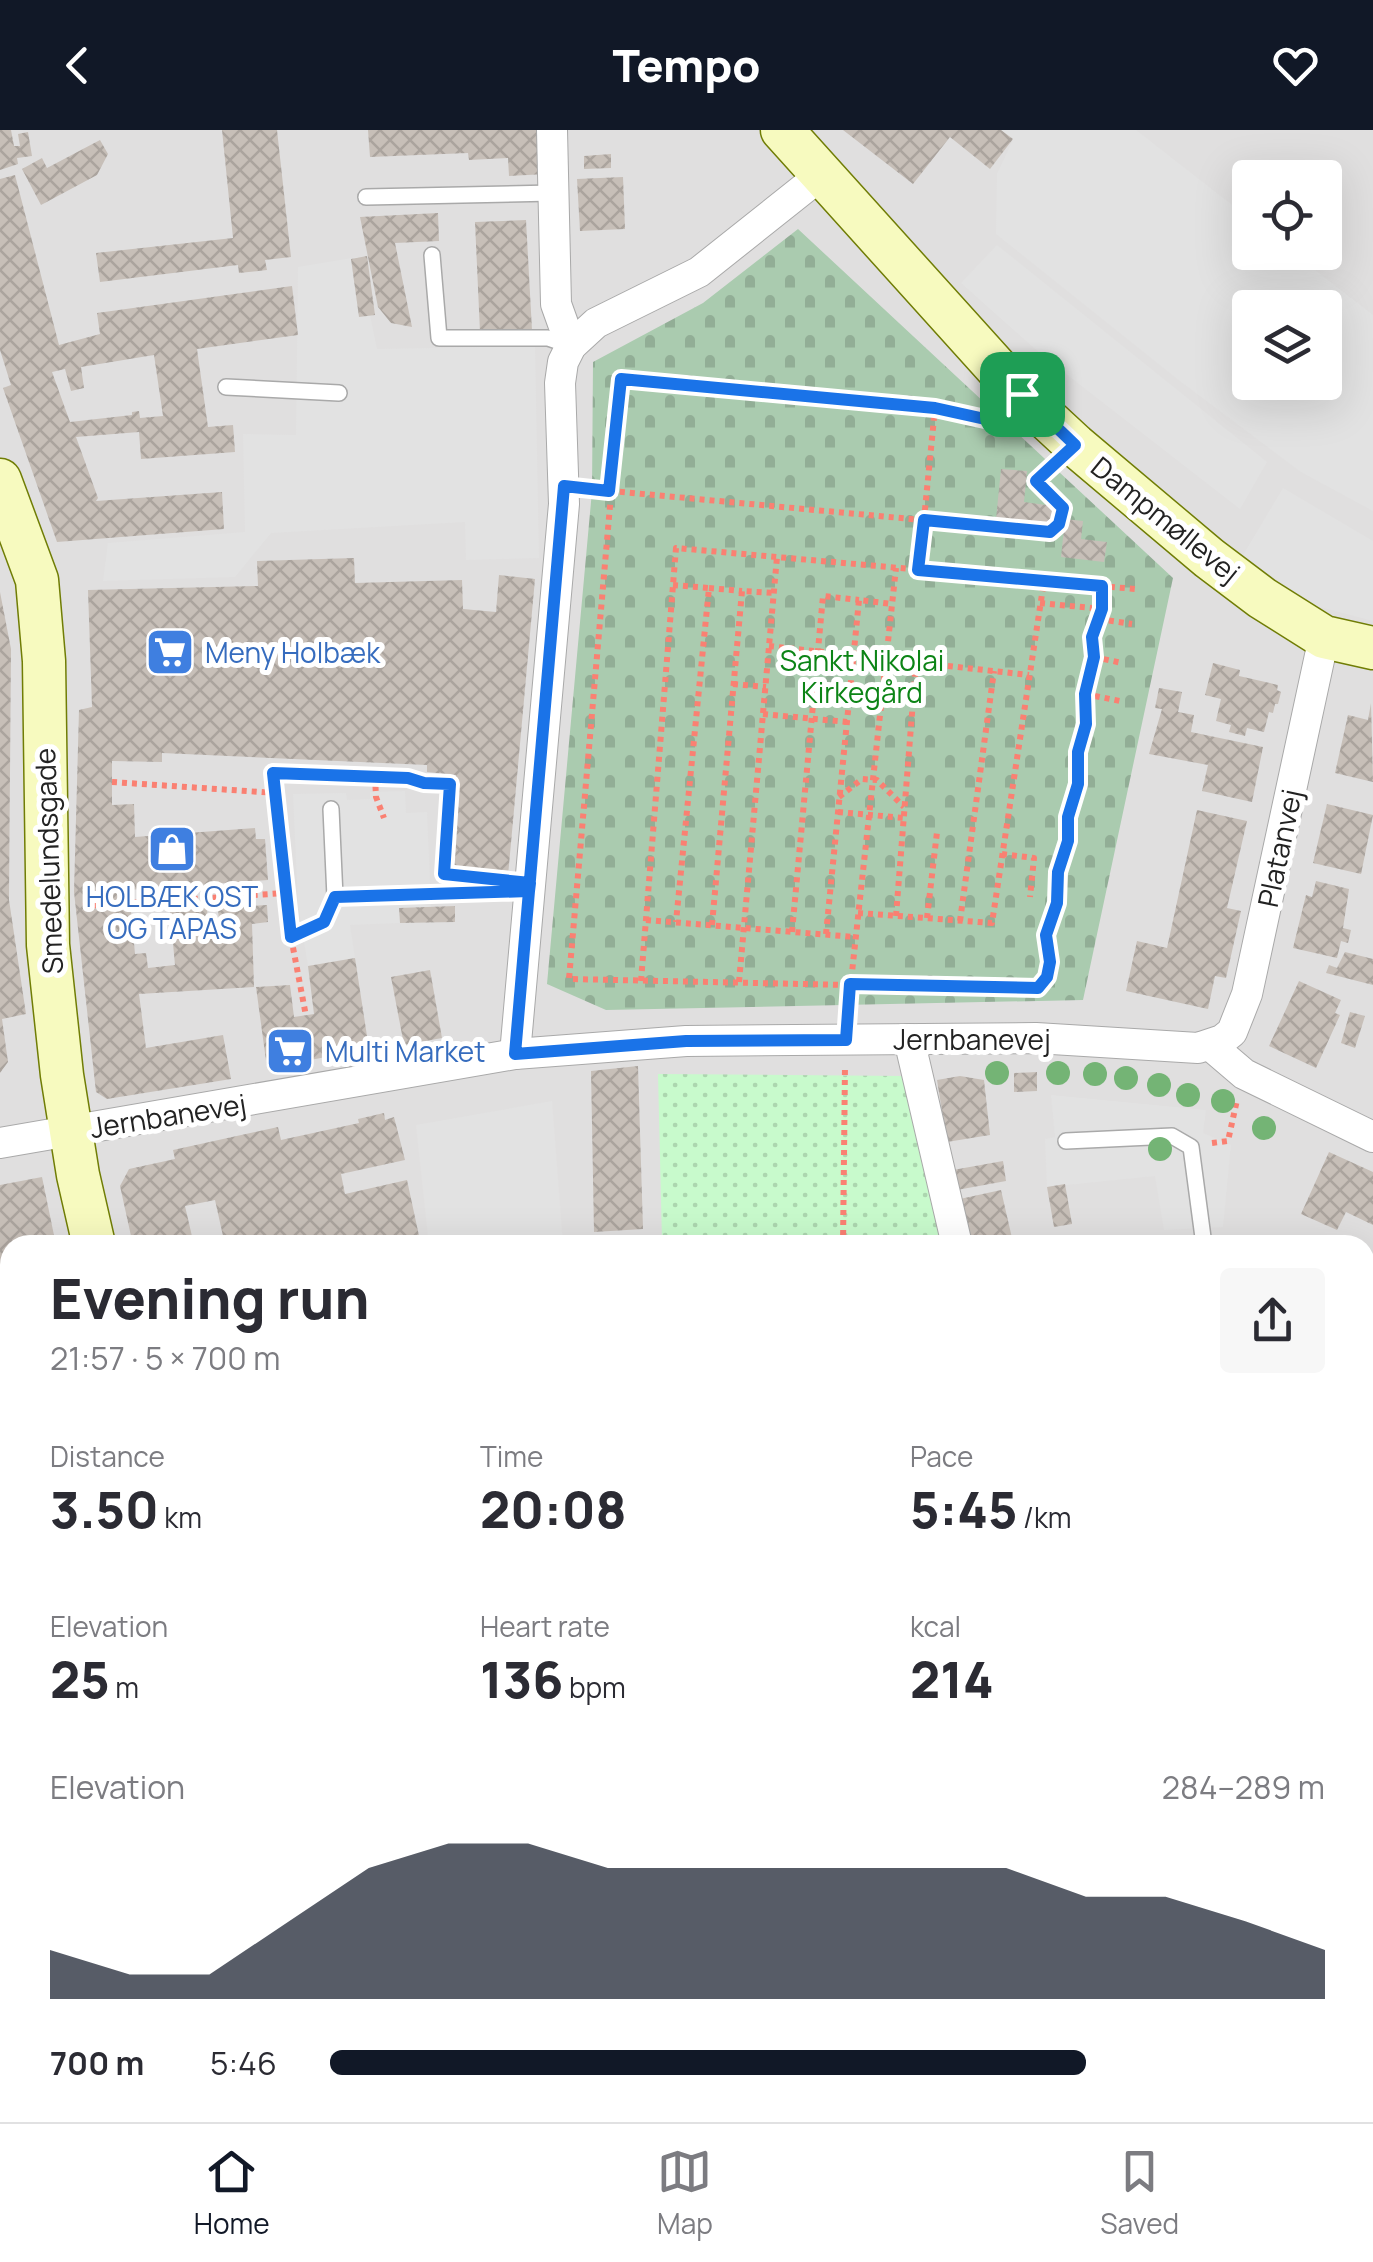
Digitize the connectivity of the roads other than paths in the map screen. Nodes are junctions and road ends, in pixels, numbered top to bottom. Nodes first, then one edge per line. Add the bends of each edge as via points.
1 (552, 130) edge
2 (782, 130) edge
3 (821, 176) junction
4 (553, 193) junction
5 (366, 197) dead end
6 (432, 255) dead end
7 (571, 346) junction
8 (226, 387) dead end
9 (339, 393) dead end
10 (0, 480) edge
11 (1324, 637) junction
12 (1373, 648) edge
13 (331, 809) dead end
14 (529, 891) junction
15 (909, 1040) junction
16 (1210, 1045) junction
17 (515, 1054) junction
18 (72, 1131) junction
19 (1373, 1137) edge
20 (1066, 1141) dead end
21 (0, 1142) edge
22 (92, 1235) edge
23 (955, 1235) edge
24 (1203, 1235) edge

1 - 4 street
2 - 3 street, Dampmøllevej
3 - 7 street via 713,263 596,323
3 - 11 street, Dampmøllevej via 1075,445 1209,558
4 - 5 lane
4 - 7 street via 556,304
6 - 7 lane via 438,338 548,338
7 - 14 street via 560,383 564,486
8 - 9 lane
10 - 18 street, Smedelundsgade via 37,580 46,908
11 - 12 street, Dampmøllevej
11 - 16 street, Platanvej via 1247,994 1232,1032
13 - 14 lane via 335,897
14 - 17 street
15 - 16 street, Jernbanevej via 1070,1039 1185,1050
15 - 17 street, Jernbanevej via 686,1041
15 - 23 street
16 - 19 street via 1244,1074
17 - 18 street, Jernbanevej
18 - 21 street, Jernbanevej
18 - 22 street, Smedelundsgade
20 - 24 lane via 1172,1136 1191,1147

